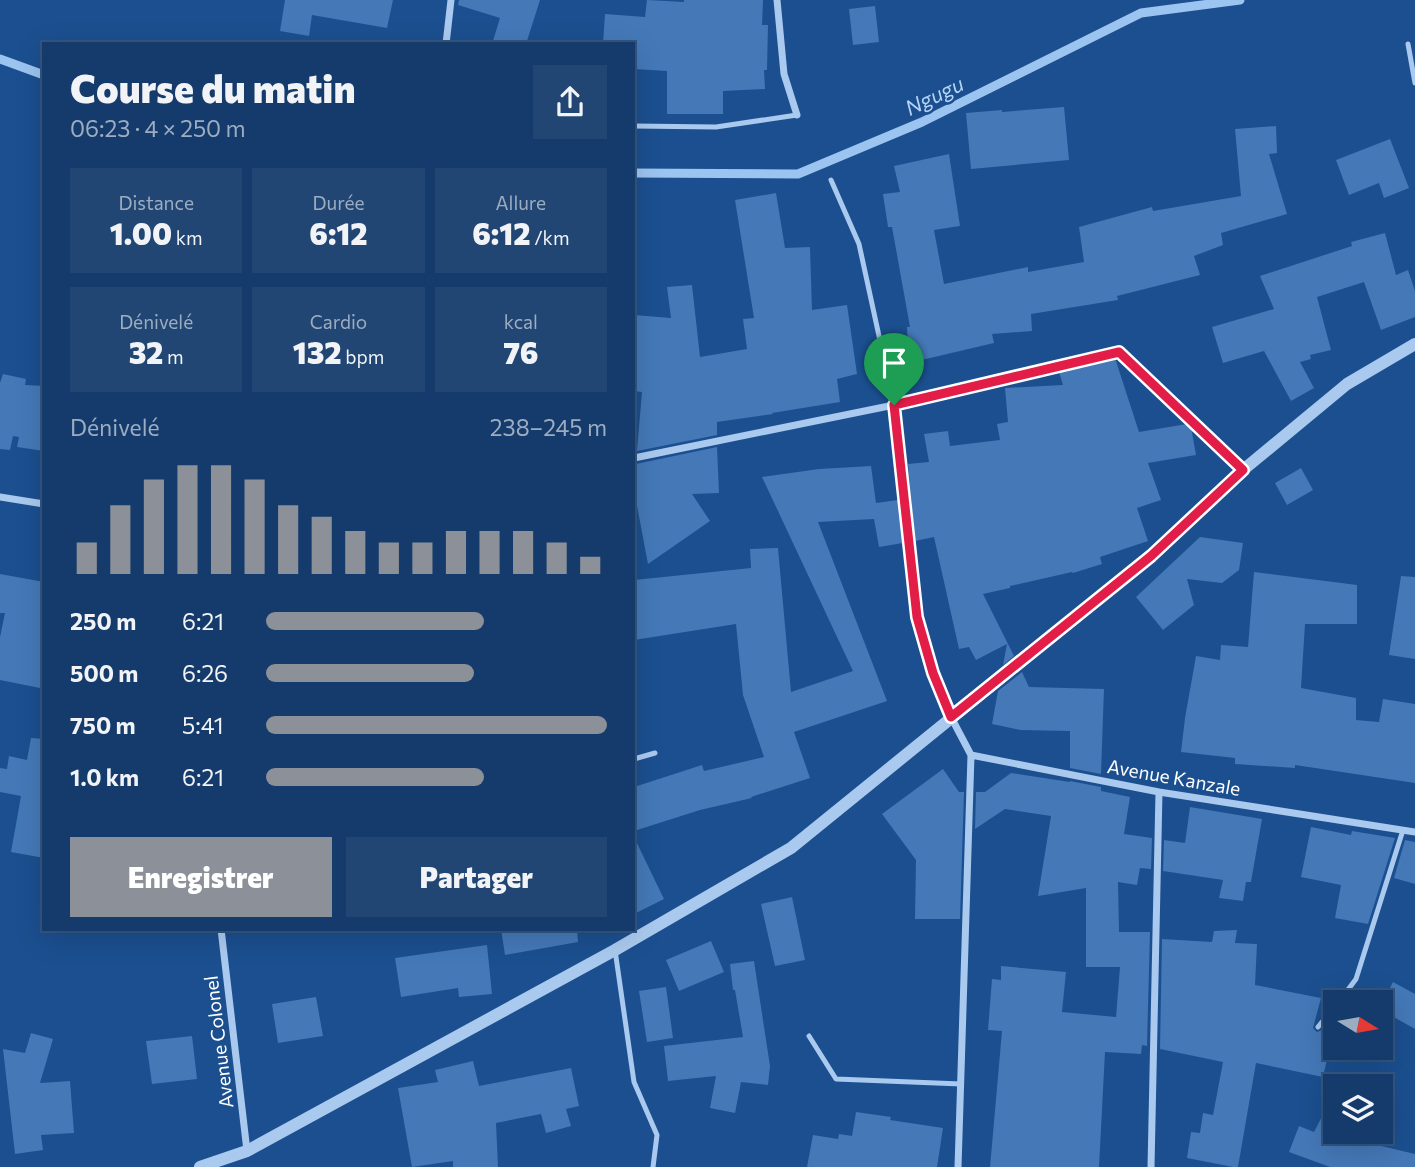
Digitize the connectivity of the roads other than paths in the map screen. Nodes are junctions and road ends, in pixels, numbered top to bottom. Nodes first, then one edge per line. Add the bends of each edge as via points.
1 (451, 0) edge
2 (778, 0) edge
3 (446, 42) edge
4 (1408, 44) dead end
5 (1415, 83) edge
6 (797, 115) joint
7 (635, 126) edge
8 (831, 180) dead end
9 (1415, 344) edge
10 (894, 405) junction
11 (635, 458) edge
12 (1243, 470) junction
13 (0, 497) edge
14 (42, 504) edge
15 (951, 717) junction
16 (655, 753) dead end
17 (971, 755) junction
18 (635, 759) edge
19 (1159, 792) junction
20 (1403, 830) junction
21 (1415, 832) edge
22 (221, 931) edge
23 (615, 950) junction
24 (1347, 990) edge
25 (1323, 1021) edge
26 (1318, 1027) dead end
27 (809, 1036) dead end
28 (961, 1084) junction
29 (247, 1151) junction
30 (200, 1167) edge
31 (653, 1167) edge
32 (958, 1167) edge
33 (1151, 1167) edge

1 - 3 street
2 - 6 street via 784,74
4 - 5 lane
6 - 7 lane via 716,127
8 - 10 lane via 859,244
9 - 12 street via 1347,384
10 - 11 street
10 - 12 lane via 1119,352
10 - 15 street via 917,617
12 - 15 street via 1151,556
13 - 14 street
15 - 17 street
15 - 23 street via 791,848
16 - 18 lane
17 - 19 street, Avenue Kanzale
17 - 28 street
19 - 20 street, Avenue Kanzale
19 - 33 street
20 - 21 street, Avenue Kanzale
20 - 24 lane via 1356,979
22 - 29 street, Avenue Colonel
23 - 29 street
23 - 31 lane via 634,1082 657,1135
25 - 26 lane
27 - 28 lane via 836,1079
28 - 32 street
29 - 30 street

